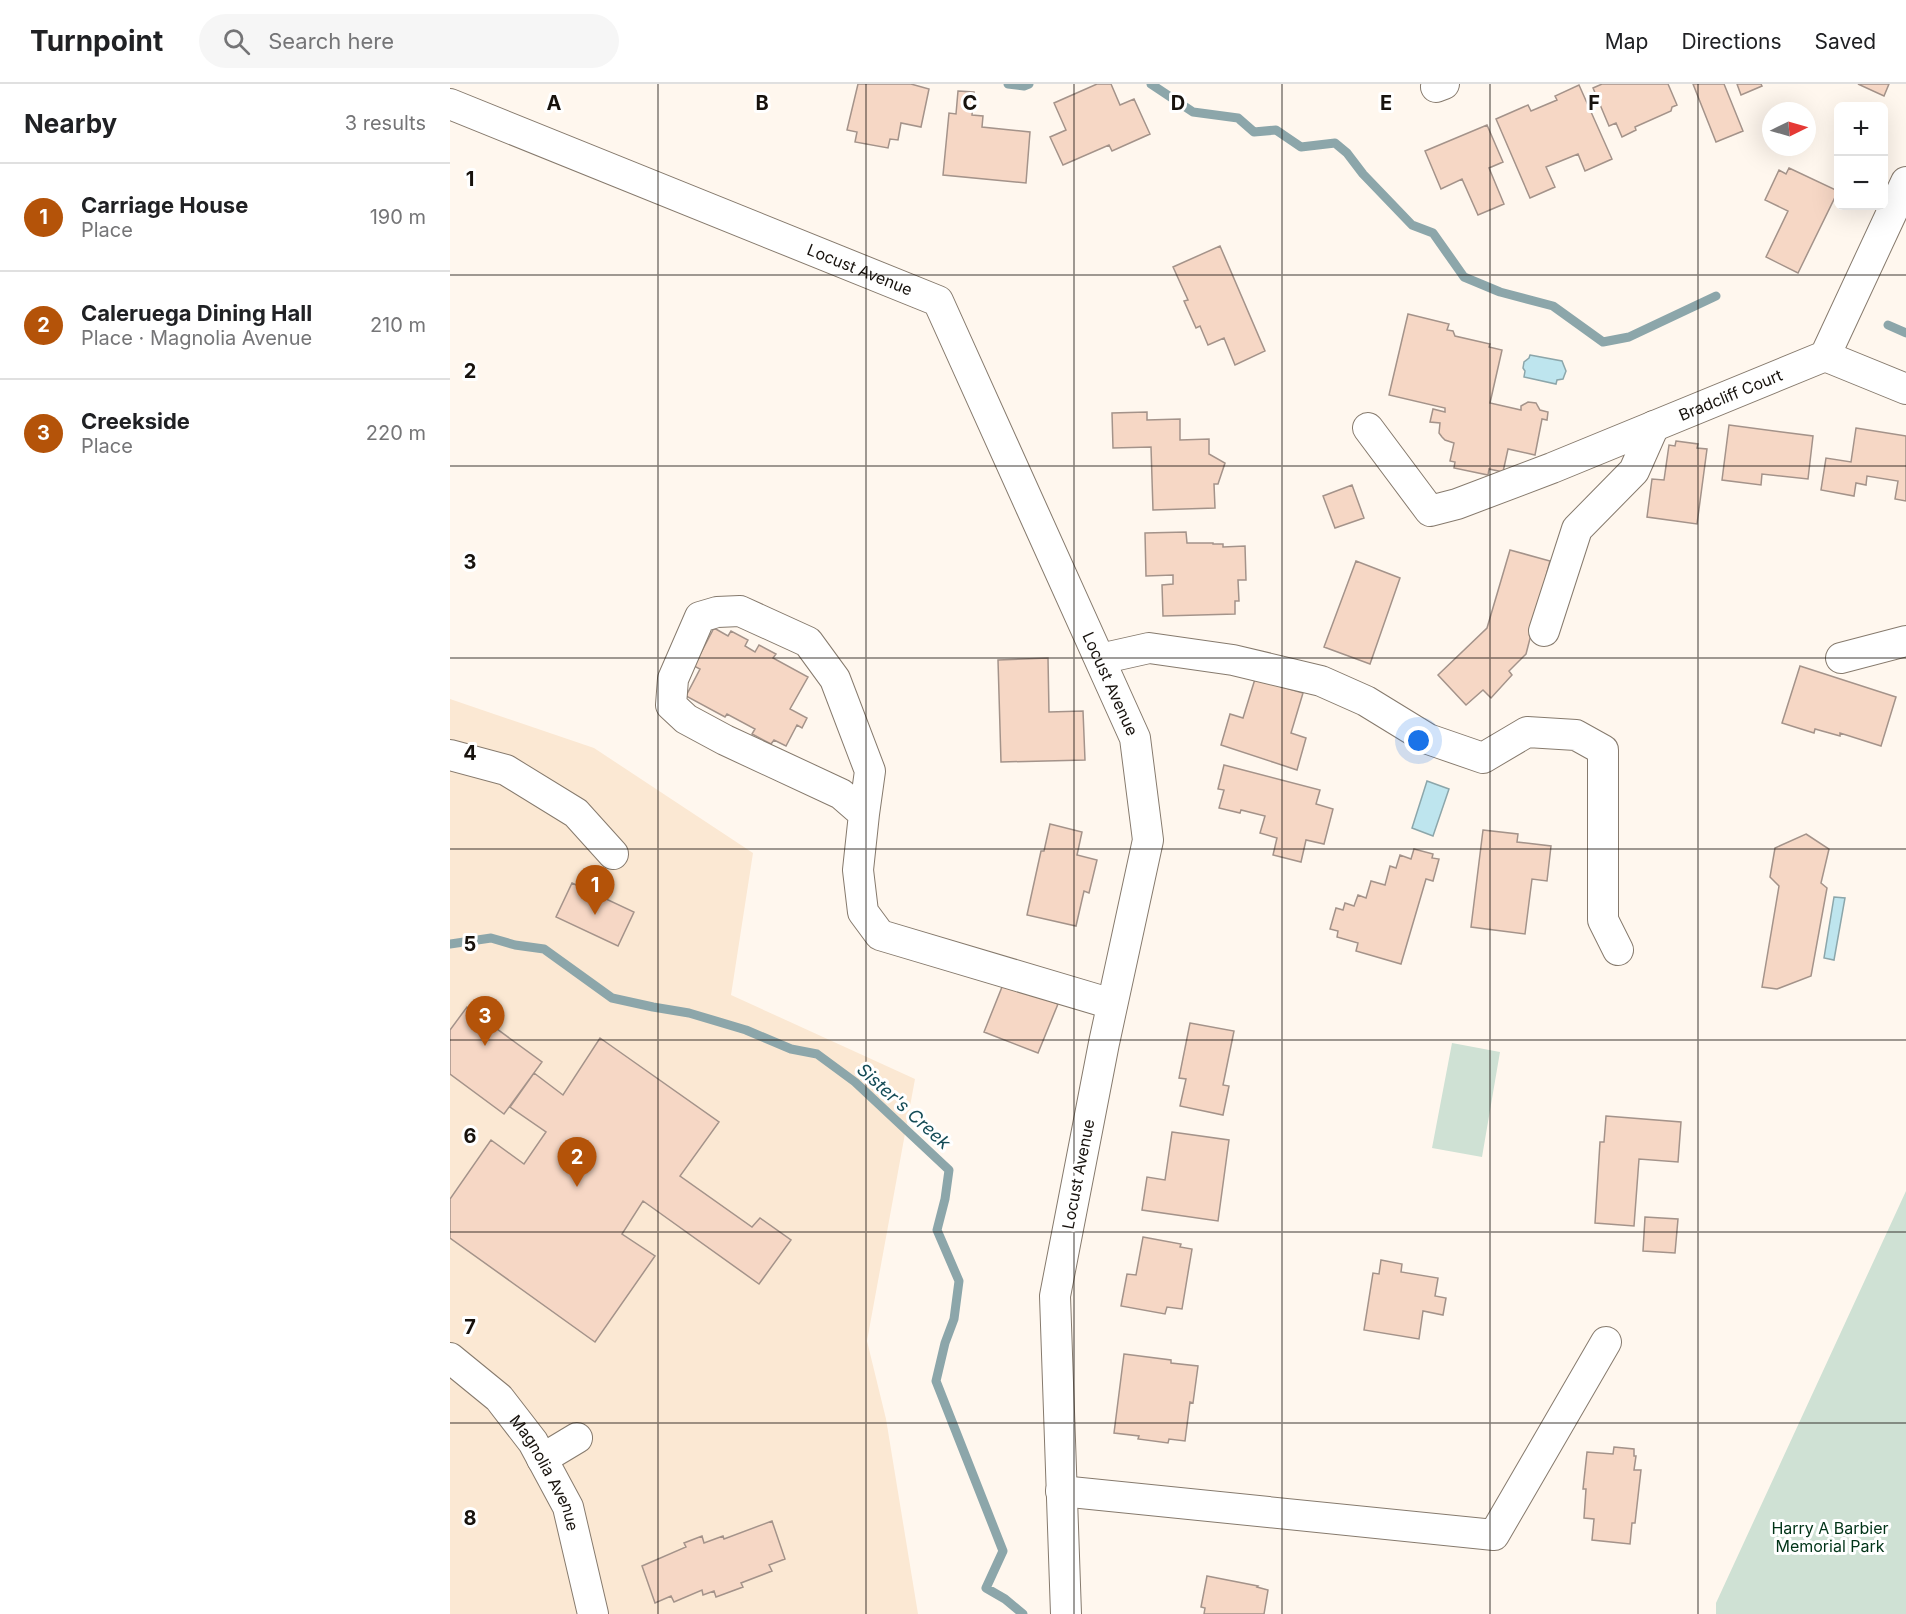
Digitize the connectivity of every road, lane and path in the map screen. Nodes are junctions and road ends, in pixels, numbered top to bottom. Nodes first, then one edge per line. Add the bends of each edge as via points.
1 (450, 104) edge
2 (1906, 182) edge
3 (1825, 356) junction
4 (1906, 389) edge
5 (1654, 426) junction
6 (1368, 428) dead end
7 (1544, 631) dead end
8 (1906, 641) edge
9 (1841, 658) dead end
10 (1100, 659) junction
11 (450, 755) edge
12 (864, 814) junction
13 (614, 854) dead end
14 (1618, 950) dead end
15 (1112, 1004) junction
16 (1606, 1342) dead end
17 (450, 1358) edge
18 (577, 1438) dead end
19 (542, 1459) junction
20 (1060, 1491) junction
21 (593, 1614) edge
22 (1066, 1614) edge

1 - 10 street, Locust Avenue via 938,301
2 - 3 street
3 - 4 street
3 - 5 street, Bradcliff Court
5 - 6 street, Bradcliff Court via 1552,468 1430,511
5 - 7 street via 1634,471 1577,529
8 - 9 street
10 - 14 street via 1149,648 1233,660 1321,681 1366,701 1428,739 1483,758 1527,732 1576,735 1603,750 1603,920
10 - 15 street, Locust Avenue via 1135,738 1148,840
11 - 13 street via 506,770 576,813
12 - 12 street via 841,794 715,735 686,719 671,705 673,679 700,617 740,611 808,642 835,679 870,771
12 - 15 street via 858,870 862,912 880,936
15 - 20 street, Locust Avenue via 1055,1296
16 - 20 street via 1494,1535
17 - 19 street, Magnolia Avenue via 499,1398
18 - 19 street
19 - 21 street, Magnolia Avenue via 568,1508
20 - 22 street, Locust Avenue

